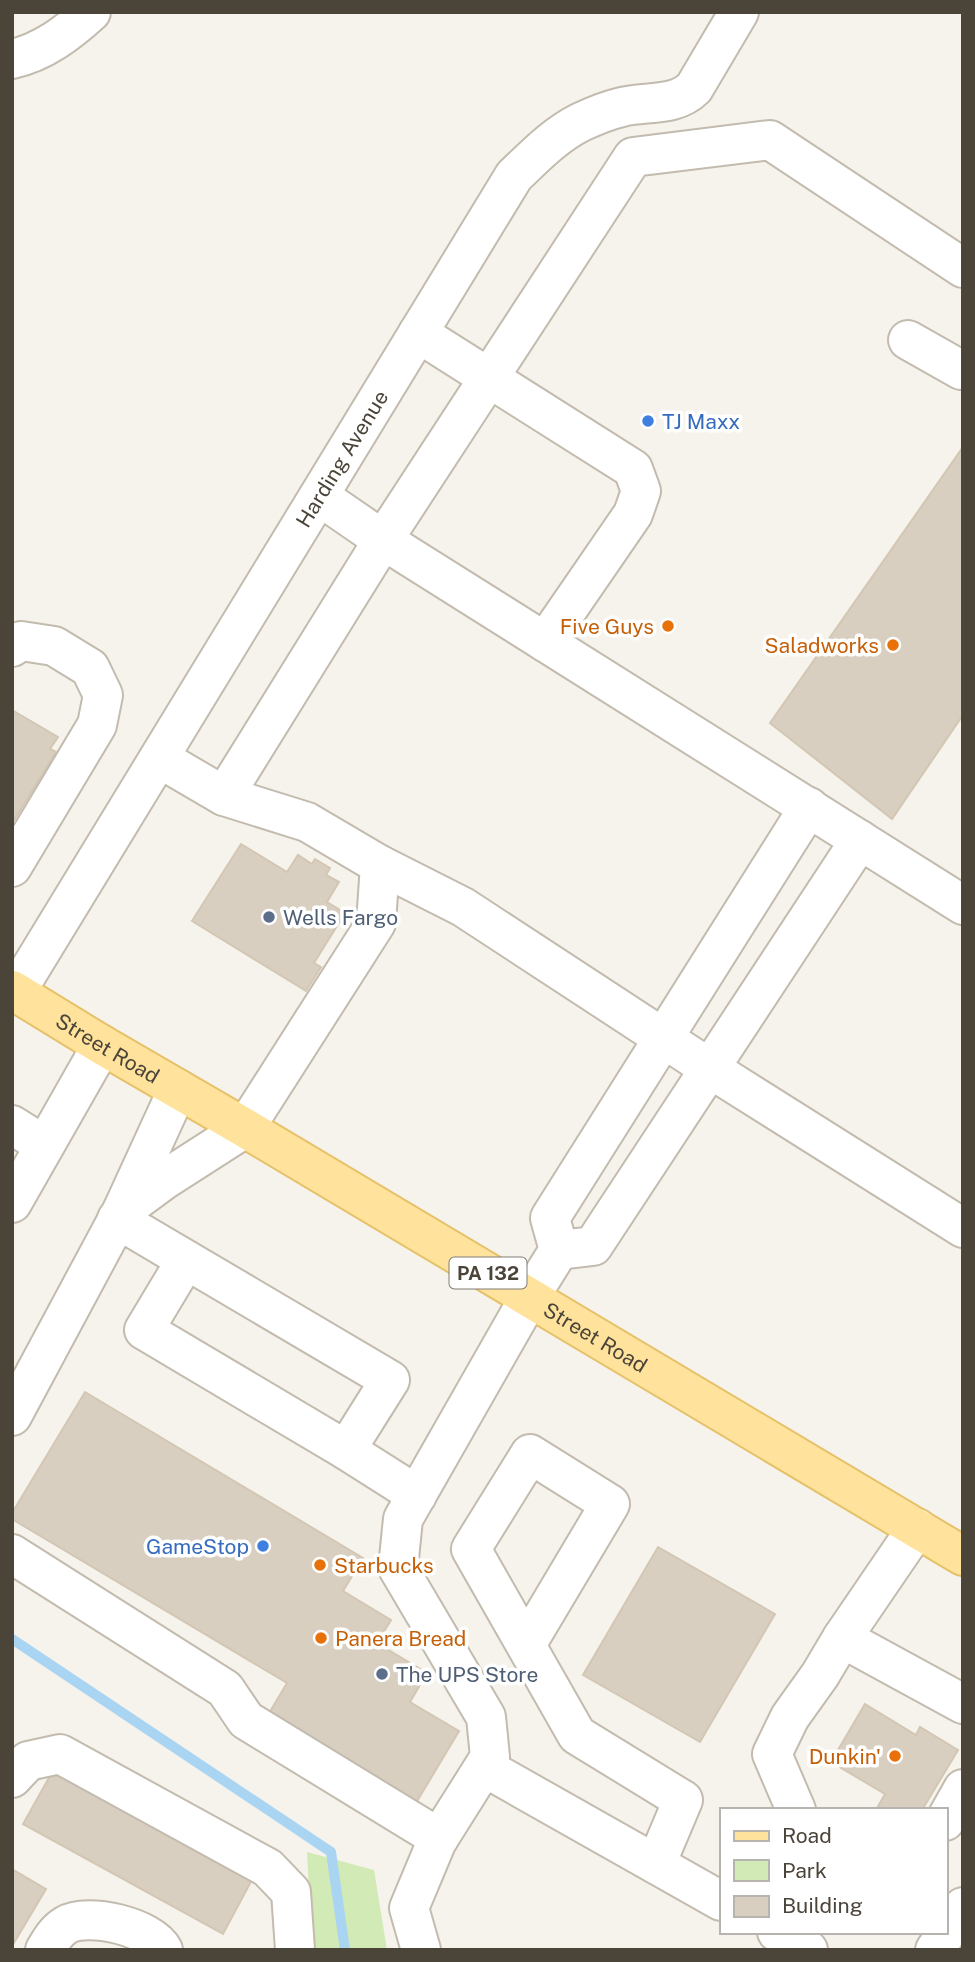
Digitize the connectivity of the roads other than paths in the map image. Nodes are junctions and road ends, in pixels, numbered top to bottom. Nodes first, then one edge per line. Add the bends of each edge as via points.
1 (91, 12) edge
2 (739, 12) edge
3 (12, 59) edge
4 (621, 107) junction
5 (633, 157) junction
6 (963, 268) edge
7 (418, 333) junction
8 (908, 340) dead end
9 (963, 367) edge
10 (489, 377) junction
11 (319, 496) junction
12 (383, 540) junction
13 (545, 642) junction
14 (12, 647) edge
15 (159, 758) junction
16 (223, 796) junction
17 (809, 807) junction
18 (860, 840) junction
19 (380, 865) junction
20 (12, 867) edge
21 (963, 905) edge
22 (14, 991) edge
23 (664, 1038) junction
24 (102, 1045) junction
25 (709, 1068) junction
26 (178, 1089) junction
27 (12, 1125) edge
28 (245, 1128) junction
29 (44, 1145) junction
30 (12, 1203) edge
31 (119, 1215) junction
32 (963, 1228) edge
33 (559, 1250) junction
34 (186, 1260) junction
35 (530, 1298) junction
36 (12, 1416) edge
37 (346, 1450) junction
38 (417, 1495) junction
39 (917, 1528) junction
40 (12, 1554) edge
41 (963, 1556) edge
42 (842, 1638) junction
43 (526, 1645) dead end
44 (963, 1704) edge
45 (484, 1767) junction
46 (12, 1779) edge
47 (963, 1789) edge
48 (795, 1808) edge
49 (947, 1817) edge
50 (439, 1838) junction
51 (656, 1864) junction
52 (720, 1900) edge
53 (963, 1906) edge
54 (947, 1931) edge
55 (780, 1934) edge
56 (945, 1934) edge
57 (292, 1948) edge
58 (45, 1950) edge
59 (163, 1950) edge
60 (421, 1950) edge
61 (808, 1950) edge
62 (935, 1950) edge

1 - 3 street via 68,33
2 - 4 street, Harding Avenue via 687,95
4 - 5 street
4 - 7 street, Harding Avenue via 570,129 514,176
5 - 6 street via 770,140
5 - 10 street
7 - 10 street
7 - 11 street, Harding Avenue
8 - 9 street via 961,370
10 - 12 street
10 - 13 street via 633,469 641,491 634,514
11 - 12 street
11 - 15 street, Harding Avenue
12 - 13 street
12 - 16 street
13 - 17 street
14 - 20 street via 21,641 54,646 90,668 103,695 97,725
15 - 16 street
15 - 22 street, Harding Avenue
16 - 19 street via 307,822
17 - 18 street
17 - 23 street
18 - 21 street
18 - 25 street
19 - 23 street via 463,907
19 - 28 street via 376,923
22 - 24 main road, Street Road / PA 132
23 - 25 street
23 - 33 street via 551,1218
24 - 26 main road, Street Road / PA 132
24 - 29 street
25 - 32 street
25 - 33 street via 593,1246
26 - 28 main road, Street Road / PA 132
26 - 31 street
27 - 29 street
28 - 31 street
28 - 35 main road, Street Road / PA 132
29 - 30 street
31 - 34 street
31 - 36 street
33 - 35 street
34 - 37 street via 144,1330
34 - 37 street via 390,1380
35 - 38 street
35 - 39 main road, Street Road / PA 132
37 - 38 street
38 - 45 street via 403,1519 398,1568 486,1717 490,1757
39 - 41 main road, Street Road / PA 132
39 - 42 street
40 - 50 street via 225,1689 246,1720
42 - 44 street
42 - 48 street via 790,1717 772,1754
43 - 51 street via 577,1735 683,1800
45 - 50 street
45 - 51 street
46 - 57 street via 28,1761 60,1754 268,1868 291,1892
47 - 49 street
50 - 60 street via 409,1908
51 - 52 street
53 - 54 street
55 - 61 street
56 - 62 street
58 - 59 street via 67,1924 85,1919 135,1930

